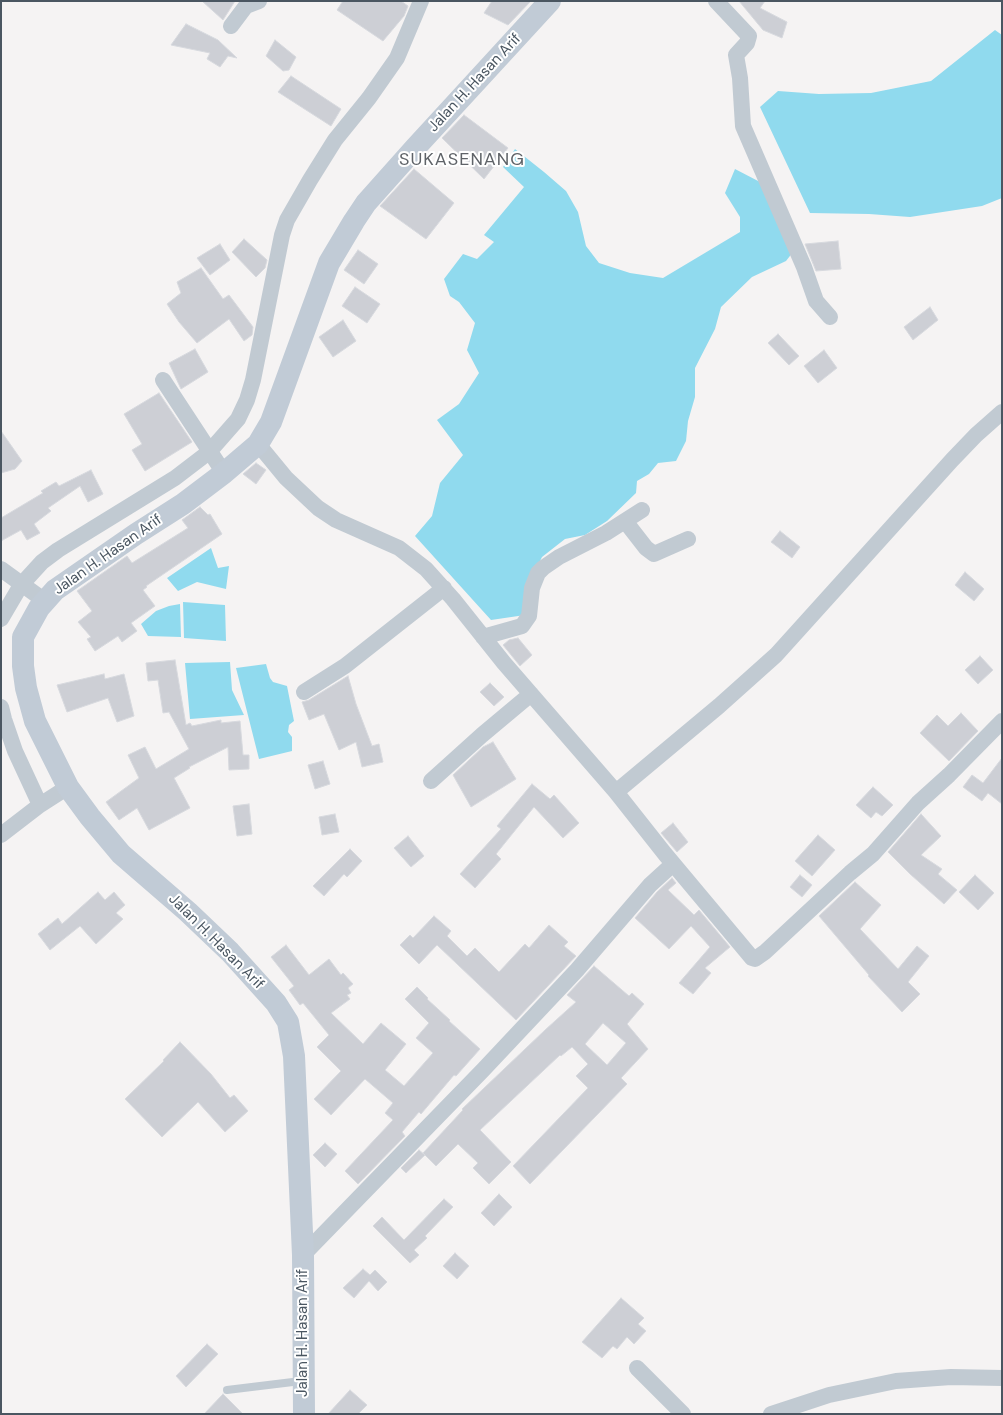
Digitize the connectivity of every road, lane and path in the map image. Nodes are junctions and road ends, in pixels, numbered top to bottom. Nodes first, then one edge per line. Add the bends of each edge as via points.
1 (258, 1) edge
2 (550, 1) edge
3 (716, 1) edge
4 (416, 4) edge
5 (231, 26) dead end
6 (830, 317) dead end
7 (163, 380) dead end
8 (1002, 412) edge
9 (258, 444) junction
10 (216, 462) junction
11 (642, 510) dead end
12 (625, 521) junction
13 (688, 539) dead end
14 (1, 569) edge
15 (444, 588) junction
16 (32, 592) junction
17 (1, 619) edge
18 (489, 636) junction
19 (304, 692) dead end
20 (531, 694) junction
21 (1, 706) edge
22 (1002, 721) edge
23 (431, 781) dead end
24 (616, 792) junction
25 (53, 796) junction
26 (1, 836) edge
27 (673, 864) junction
28 (303, 1255) junction
29 (637, 1368) dead end
30 (1002, 1378) edge
31 (303, 1381) junction
32 (226, 1390) dead end
33 (304, 1414) edge
34 (683, 1414) edge
35 (771, 1414) edge

1 - 5 street via 246,6
2 - 9 main road, Jalan H. Hasan Arif via 366,203 354,221 329,263 271,422
3 - 6 street via 749,36 736,55 743,126 816,301
4 - 10 street via 397,58 335,140 288,220 282,235 247,400
7 - 10 street
8 - 24 street via 952,460 776,655
9 - 10 main road, Jalan H. Hasan Arif
9 - 15 street via 286,478 318,508 336,520 399,548
10 - 16 main road, Jalan H. Hasan Arif via 182,504 55,590
10 - 16 street via 175,478 58,550 42,562
11 - 12 street
12 - 13 street via 654,554
12 - 18 street via 543,568 532,588 529,616 522,626
14 - 16 street
15 - 18 street
15 - 19 street via 345,666
16 - 17 street
16 - 25 main road, Jalan H. Hasan Arif via 39,608 23,637 23,666
18 - 20 street
20 - 23 street
20 - 24 street
21 - 25 street via 15,751
22 - 27 street via 918,803 873,854 755,959
24 - 27 street
25 - 26 street
25 - 28 main road, Jalan H. Hasan Arif via 90,817 125,858 230,952 286,1018 294,1056
27 - 28 street via 650,885 577,970
28 - 31 main road, Jalan H. Hasan Arif
29 - 34 street
30 - 35 street via 951,1376 896,1381 829,1395
31 - 32 lane
31 - 33 main road, Jalan H. Hasan Arif

